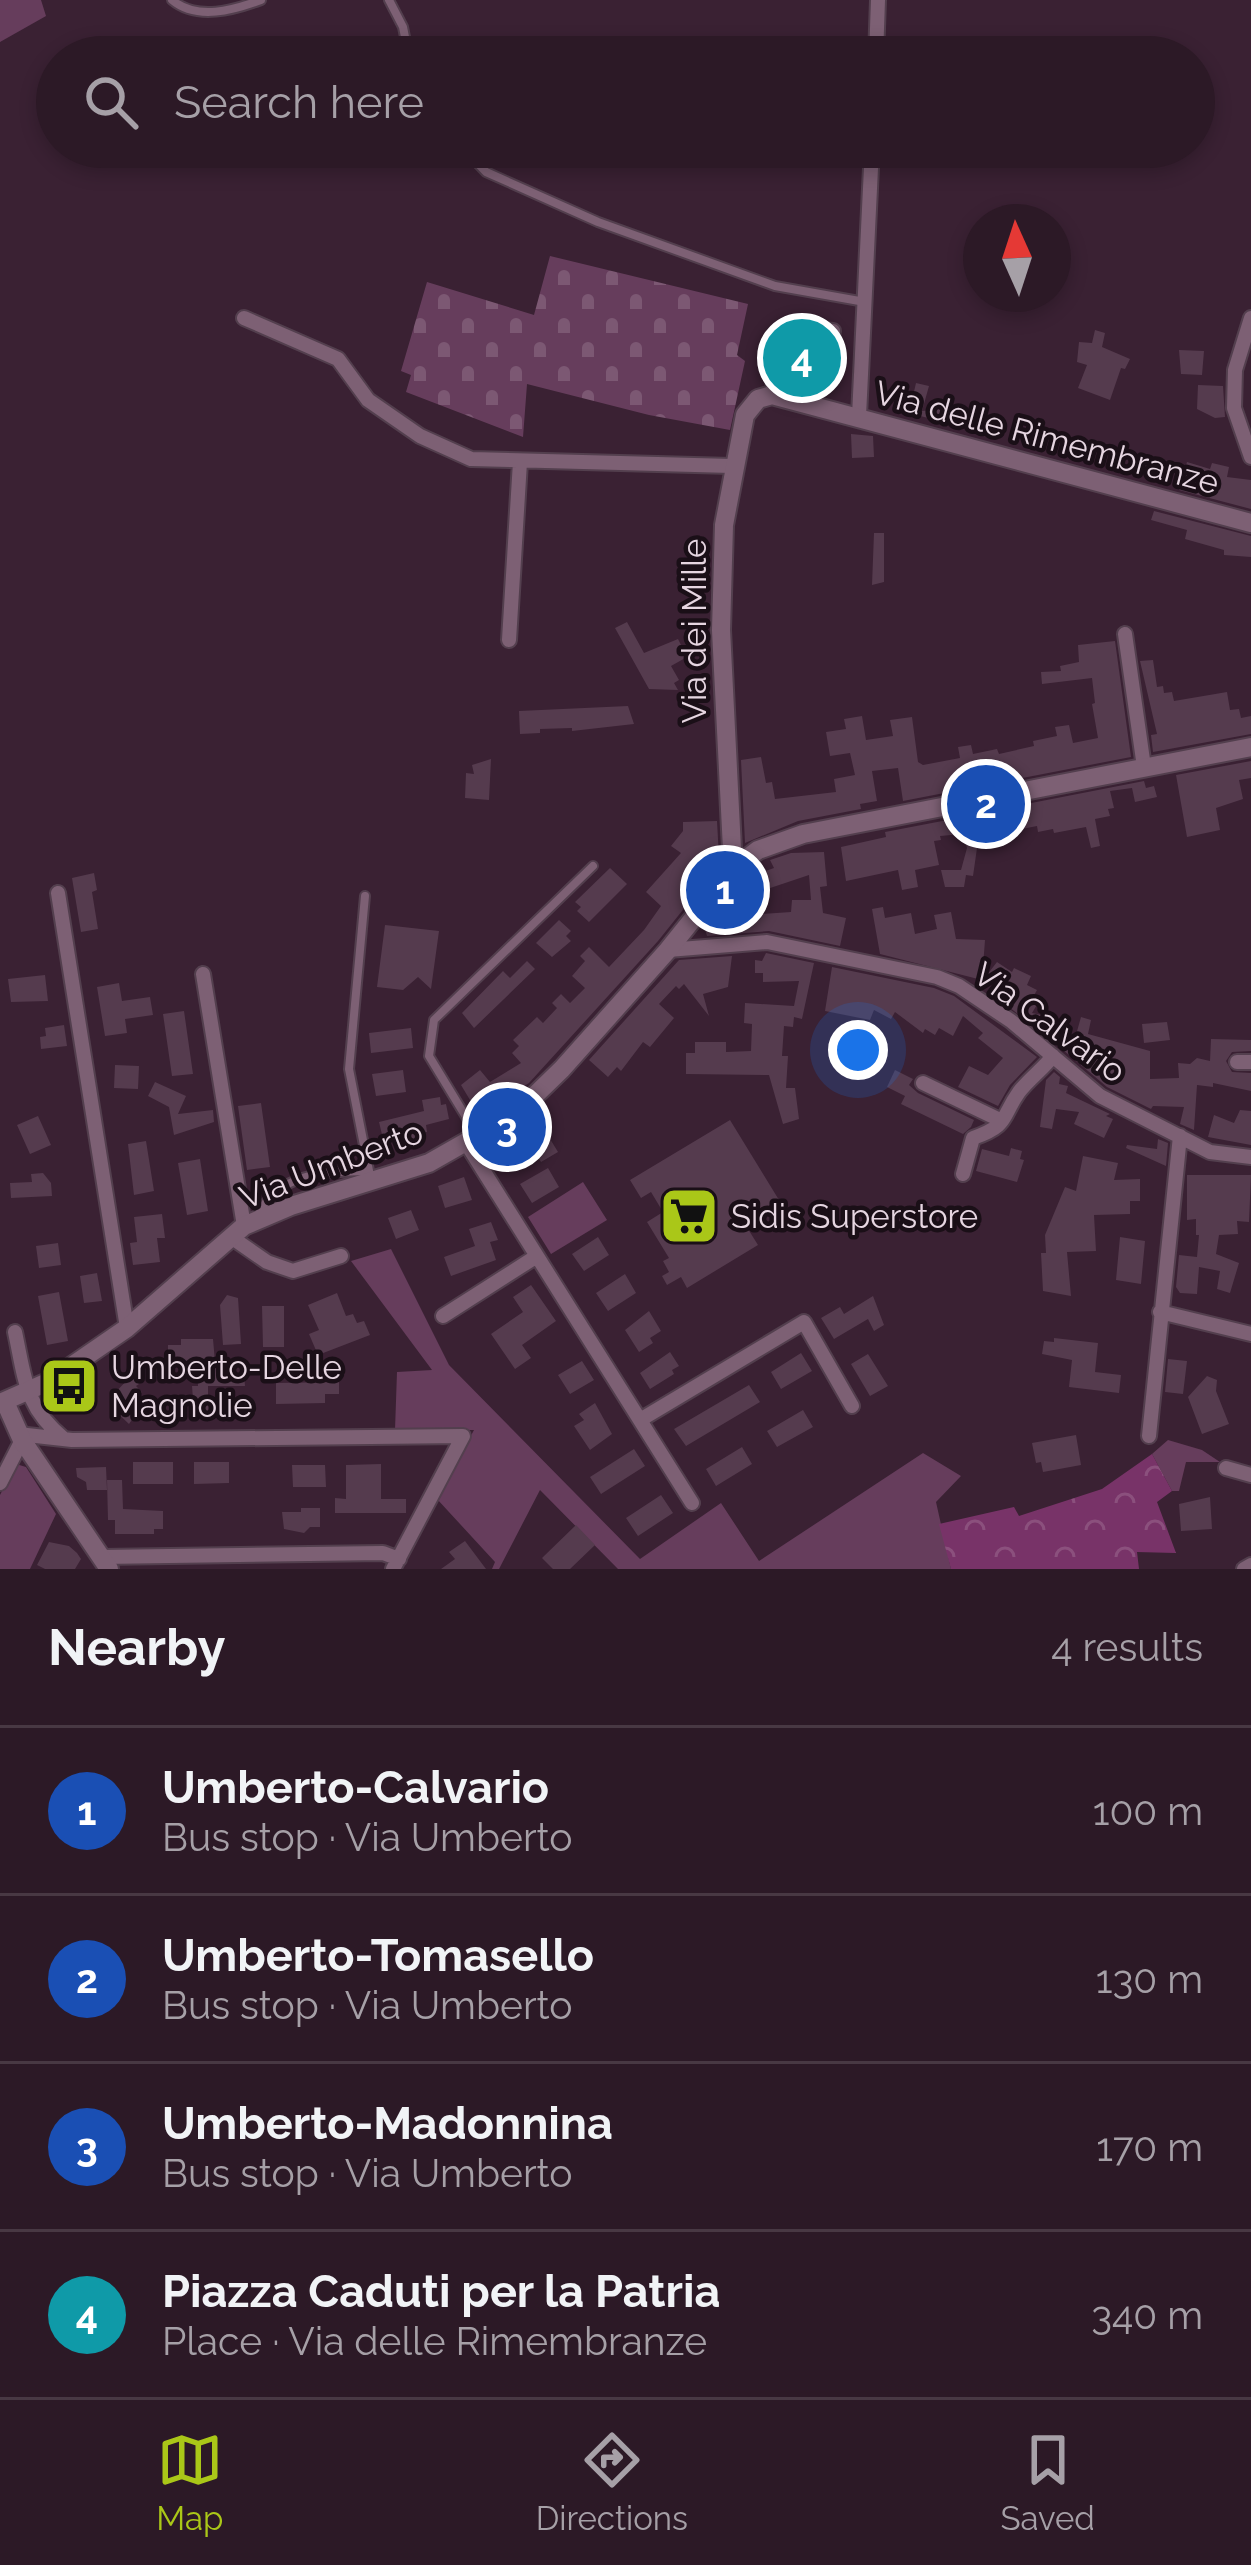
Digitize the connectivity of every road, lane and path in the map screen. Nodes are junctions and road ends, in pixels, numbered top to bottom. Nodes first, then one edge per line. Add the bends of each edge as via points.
1 (172, 0) edge
2 (261, 0) edge
3 (389, 0) edge
4 (878, 0) edge
5 (405, 36) edge
6 (877, 36) edge
7 (482, 168) edge
8 (871, 168) edge
9 (866, 302) junction
10 (244, 318) dead end
11 (1251, 318) edge
12 (778, 364) junction
13 (765, 397) junction
14 (860, 416) junction
15 (1251, 457) edge
16 (520, 462) junction
17 (733, 466) junction
18 (1251, 523) edge
19 (1125, 634) dead end
20 (509, 640) dead end
21 (1251, 747) edge
22 (1144, 767) junction
23 (593, 866) dead end
24 (733, 869) junction
25 (58, 892) dead end
26 (365, 896) dead end
27 (692, 921) junction
28 (712, 945) junction
29 (668, 950) junction
30 (203, 974) dead end
31 (1053, 1056) junction
32 (922, 1083) dead end
33 (1002, 1121) junction
34 (1180, 1136) junction
35 (472, 1140) junction
36 (1251, 1157) edge
37 (963, 1174) dead end
38 (370, 1177) junction
39 (243, 1228) junction
40 (341, 1256) dead end
41 (537, 1256) junction
42 (1160, 1312) junction
43 (443, 1316) dead end
44 (127, 1328) junction
45 (15, 1332) dead end
46 (1251, 1334) edge
47 (27, 1393) junction
48 (2, 1403) edge
49 (852, 1406) dead end
50 (640, 1420) junction
51 (1150, 1436) dead end
52 (20, 1437) junction
53 (64, 1439) junction
54 (1226, 1468) dead end
55 (1251, 1474) edge
56 (0, 1483) edge
57 (692, 1503) dead end
58 (105, 1563) edge
59 (396, 1564) edge

1 - 2 lane via 206,11
3 - 5 lane
4 - 6 street
7 - 9 lane via 598,222 775,286
8 - 9 street
9 - 14 street
10 - 16 street via 338,359 368,400 420,436 471,460
11 - 15 street via 1235,370 1234,408
12 - 12 street via 785,326 833,331 826,370
12 - 13 street
13 - 14 main road, Via delle Rimembranze
13 - 17 main road, Via dei Mille via 745,415
14 - 18 main road, Via delle Rimembranze
16 - 17 street
16 - 20 street
17 - 24 main road, Via dei Mille via 721,581
19 - 22 street
21 - 22 main road, Via Umberto
22 - 24 main road, Via Umberto via 791,837
23 - 35 lane via 434,1020 428,1056
24 - 27 main road, Via Umberto
25 - 44 street
26 - 38 lane via 349,1069
27 - 28 street
27 - 29 main road, Via Umberto
28 - 29 street, Via Calvario
28 - 31 street, Via Calvario via 767,942 937,977
29 - 35 main road, Via Umberto via 528,1102
30 - 39 street
31 - 33 street
31 - 34 street, Via Calvario via 1100,1096
32 - 33 street
33 - 37 street via 974,1138
34 - 36 street, Via Calvario via 1210,1152
34 - 42 street
35 - 38 main road, Via Umberto via 429,1163
35 - 41 street
38 - 39 main road, Via Umberto
39 - 40 street via 267,1262 293,1271
39 - 44 main road, Via Umberto
41 - 43 street
41 - 50 street
42 - 46 street
42 - 51 street
44 - 47 main road, Via Umberto
45 - 47 street
47 - 48 main road, Via Umberto
47 - 53 street
48 - 52 main road
49 - 50 street via 804,1322
50 - 57 street
52 - 53 street
52 - 56 street
52 - 58 main road
53 - 59 street via 463,1436
54 - 55 street
58 - 59 street via 383,1552

